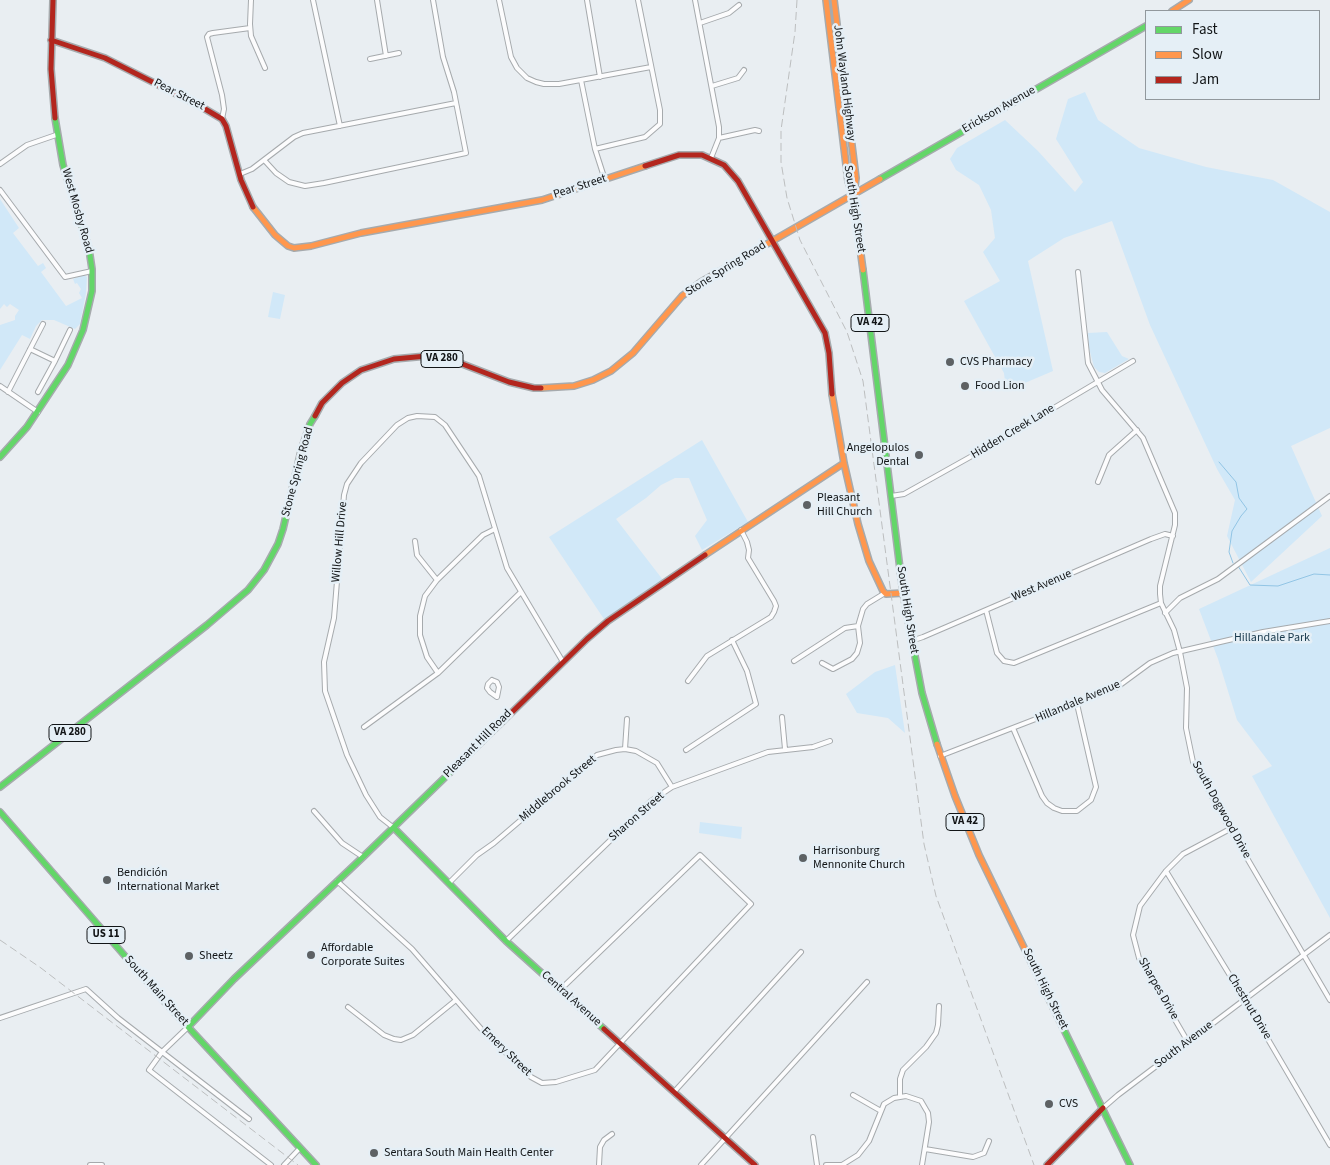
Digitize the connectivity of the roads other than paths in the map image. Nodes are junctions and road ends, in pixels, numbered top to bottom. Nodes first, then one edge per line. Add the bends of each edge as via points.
1 (53, 0) edge
2 (251, 0) edge
3 (313, 0) edge
4 (377, 0) edge
5 (433, 0) edge
6 (500, 0) edge
7 (587, 0) edge
8 (638, 0) edge
9 (695, 0) edge
10 (826, 0) edge
11 (834, 0) edge
12 (1189, 0) edge
13 (739, 4) dead end
14 (1174, 10) edge
15 (828, 15) joint
16 (700, 23) junction
17 (1145, 27) edge
18 (250, 28) junction
19 (51, 40) junction
20 (399, 53) dead end
21 (386, 56) junction
22 (370, 59) dead end
23 (651, 67) junction
24 (265, 68) dead end
25 (744, 70) dead end
26 (600, 77) junction
27 (580, 80) junction
28 (712, 86) junction
29 (456, 103) junction
30 (222, 119) junction
31 (340, 126) junction
32 (759, 132) dead end
33 (56, 134) junction
34 (719, 138) junction
35 (595, 150) junction
36 (710, 158) junction
37 (265, 160) junction
38 (0, 164) edge
39 (240, 174) junction
40 (604, 180) junction
41 (0, 190) edge
42 (853, 196) junction
43 (773, 240) junction
44 (92, 271) junction
45 (1078, 272) dead end
46 (43, 324) dead end
47 (70, 330) dead end
48 (30, 348) junction
49 (55, 361) junction
50 (1133, 361) dead end
51 (1097, 382) junction
52 (0, 386) edge
53 (8, 392) junction
54 (38, 392) dead end
55 (38, 412) junction
56 (1137, 430) junction
57 (0, 457) edge
58 (844, 463) junction
59 (1098, 482) dead end
60 (891, 496) junction
61 (1330, 496) edge
62 (495, 529) junction
63 (741, 530) junction
64 (1173, 536) junction
65 (415, 541) dead end
66 (437, 580) junction
67 (521, 592) junction
68 (885, 593) junction
69 (903, 593) junction
70 (1161, 603) junction
71 (986, 610) junction
72 (1165, 613) junction
73 (1330, 621) edge
74 (858, 626) junction
75 (732, 640) junction
76 (910, 641) junction
77 (1180, 652) junction
78 (794, 661) dead end
79 (563, 662) junction
80 (822, 663) dead end
81 (438, 673) junction
82 (688, 681) dead end
83 (1077, 704) junction
84 (782, 717) dead end
85 (627, 719) dead end
86 (364, 727) dead end
87 (1013, 728) junction
88 (830, 741) dead end
89 (624, 749) junction
90 (785, 749) junction
91 (686, 750) dead end
92 (940, 756) junction
93 (0, 787) edge
94 (672, 787) junction
95 (314, 811) dead end
96 (0, 812) edge
97 (394, 828) junction
98 (1230, 829) junction
99 (363, 857) junction
100 (1166, 871) junction
101 (337, 881) junction
102 (449, 883) junction
103 (1330, 935) edge
104 (506, 941) junction
105 (801, 952) dead end
106 (1304, 955) junction
107 (867, 982) dead end
108 (560, 990) junction
109 (456, 1000) junction
110 (1245, 1000) junction
111 (1330, 1000) edge
112 (938, 1006) dead end
113 (348, 1007) dead end
114 (0, 1018) edge
115 (188, 1027) junction
116 (1188, 1042) junction
117 (621, 1044) junction
118 (162, 1052) junction
119 (674, 1092) junction
120 (853, 1095) dead end
121 (900, 1096) junction
122 (1103, 1108) junction
123 (881, 1111) junction
124 (249, 1119) dead end
125 (612, 1134) dead end
126 (813, 1137) dead end
127 (725, 1138) junction
128 (989, 1141) dead end
129 (1330, 1145) edge
130 (300, 1148) junction
131 (925, 1149) junction
132 (90, 1165) edge
133 (102, 1165) edge
134 (271, 1165) edge
135 (284, 1165) edge
136 (316, 1165) edge
137 (599, 1165) edge
138 (701, 1165) edge
139 (754, 1165) edge
140 (817, 1165) edge
141 (826, 1165) edge
142 (922, 1165) edge
143 (1047, 1165) edge
144 (1130, 1165) edge

1 - 19 main road, West Mosby Road
2 - 18 street
3 - 31 street
4 - 21 street
5 - 29 street via 443,57
6 - 27 street via 511,57 527,78 544,84
7 - 26 street
8 - 23 street
9 - 16 street
10 - 15 main road, John Wayland Highway / VA 42
11 - 42 main road, John Wayland Highway / VA 42 via 856,178
12 - 14 main road
13 - 16 street via 729,13
15 - 42 main road, South High Street / VA 42 via 848,181
16 - 28 street
17 - 42 main road, Erickson Avenue
18 - 24 street
18 - 30 street via 213,33 207,37 222,96
19 - 30 main road, Pear Street via 105,58
19 - 33 main road, West Mosby Road
20 - 21 street
21 - 22 street
23 - 26 street
23 - 35 street via 660,124 645,137
25 - 28 street via 738,78
26 - 27 street
27 - 35 street
28 - 34 street
29 - 31 street
29 - 37 street via 466,153 305,186 289,182
30 - 39 main road, Pear Street
31 - 37 street via 294,137
32 - 34 street via 755,130
33 - 38 street via 27,145
33 - 44 main road, West Mosby Road via 89,249
34 - 36 street
35 - 40 street
36 - 40 main road, Pear Street via 679,155
36 - 43 main road, Pear Street via 732,172
37 - 39 street
39 - 40 main road, Pear Street via 253,208 275,235 294,248 542,200
41 - 44 street via 65,277
42 - 43 main road, Stone Spring Road / VA 280
42 - 60 main road, South High Street / VA 42
43 - 58 main road, Pear Street via 825,333
43 - 93 main road, Stone Spring Road / VA 280 via 682,296 633,353 611,371 593,380 560,388 534,388 452,360 427,356 376,364 342,383 322,403 310,424 281,536 272,559 252,586
44 - 55 main road, West Mosby Road via 90,304 80,339 68,365
45 - 51 street, South Dogwood Drive via 1087,358
46 - 48 street
47 - 49 street
48 - 49 street
48 - 53 street
49 - 54 street
50 - 51 street, Hidden Creek Lane
51 - 56 street, South Dogwood Drive
51 - 60 street, Hidden Creek Lane via 904,494
52 - 53 street
53 - 55 street
55 - 57 main road, West Mosby Road
56 - 59 street via 1110,455
56 - 64 street, South Dogwood Drive via 1147,445 1175,513
58 - 63 main road, Pleasant Hill Road
58 - 68 main road, Pear Street via 869,561
60 - 69 main road, South High Street / VA 42
61 - 72 street via 1218,579 1180,598
62 - 66 street via 483,535
62 - 67 street, Willow Hill Drive via 507,568
62 - 97 street, Willow Hill Drive via 479,476 435,417 417,416 397,425 361,463 347,484 334,618 324,662 325,691 346,755 366,795 380,816
63 - 75 street via 749,550 748,558 776,606 771,617
63 - 79 main road, Pleasant Hill Road via 608,621
64 - 70 street, South Dogwood Drive via 1160,586
64 - 71 street, West Avenue via 1165,534 1151,539
65 - 66 street via 417,555
66 - 81 street via 425,596 420,635 427,657
67 - 79 street, Willow Hill Drive
67 - 81 street
68 - 69 main road
68 - 74 street via 867,604
69 - 76 main road, South High Street / VA 42
70 - 71 street via 1014,662 1004,661 997,654
70 - 72 street, South Dogwood Drive
71 - 76 street, West Avenue
72 - 77 street, South Dogwood Drive
73 - 77 street, Hillandale Avenue via 1263,632
74 - 78 street via 844,628
74 - 80 street via 860,643 852,659 833,669
75 - 82 street via 705,658
75 - 91 street via 747,671 756,704
76 - 92 main road, South High Street / VA 42
77 - 83 street, Hillandale Avenue via 1156,660 1116,688
77 - 98 street, South Dogwood Drive via 1187,688 1186,728 1193,762
79 - 97 main road, Pleasant Hill Road
81 - 86 street
83 - 87 street, Hillandale Avenue
83 - 87 street via 1096,787 1091,800 1076,811 1062,811 1047,803
84 - 90 street
85 - 89 street
87 - 92 street, Hillandale Avenue
88 - 90 street, Sharon Street via 813,747
89 - 94 street via 636,751 657,763
89 - 102 street, Middlebrook Street via 592,758 477,855
90 - 94 street, Sharon Street via 768,752
92 - 122 main road, South High Street / VA 42 via 979,855
94 - 104 street, Sharon Street via 651,801
95 - 99 street via 343,844
96 - 115 main road, South Main Street / US 11
97 - 99 main road, Pleasant Hill Road
97 - 102 main road, Central Avenue
98 - 100 street, Sharpes Drive via 1183,854
98 - 106 street, South Dogwood Drive
99 - 101 main road, Pleasant Hill Road
100 - 110 street, Chestnut Drive
100 - 116 street, Sharpes Drive via 1140,906 1133,935 1139,958
101 - 109 street, Emery Street via 412,949
101 - 115 main road, Pleasant Hill Road
102 - 104 main road, Central Avenue
103 - 106 street, South Avenue
104 - 108 main road, Central Avenue
105 - 119 street
106 - 110 street, South Avenue
106 - 111 street, South Dogwood Drive
107 - 127 street
108 - 117 main road, Central Avenue
108 - 117 street, Emery Street via 700,855 751,904
109 - 113 street via 413,1035 401,1040 387,1036
109 - 117 street, Emery Street via 483,1031 531,1077 542,1083 596,1070
110 - 116 street, South Avenue
110 - 129 street, Chestnut Drive
112 - 121 street via 935,1035 902,1070
114 - 118 street via 86,989
115 - 118 street, Pleasant Hill Road
115 - 130 main road, South Main Street / US 11
116 - 122 street, South Avenue
117 - 119 main road, Central Avenue
118 - 124 street
118 - 134 street, Pleasant Hill Road via 149,1070
119 - 127 main road, Central Avenue
120 - 123 street
121 - 123 street via 889,1100
121 - 131 street via 916,1098 926,1107 929,1122
122 - 143 main road, South Avenue
122 - 144 main road, South High Street / VA 42
123 - 141 street via 869,1141 858,1155 842,1165
125 - 137 street via 600,1148
126 - 140 street
127 - 138 street
127 - 139 main road, Central Avenue
128 - 131 street via 984,1153 973,1157
130 - 135 street
130 - 136 main road, South Main Street / US 11
131 - 142 street
132 - 133 street

